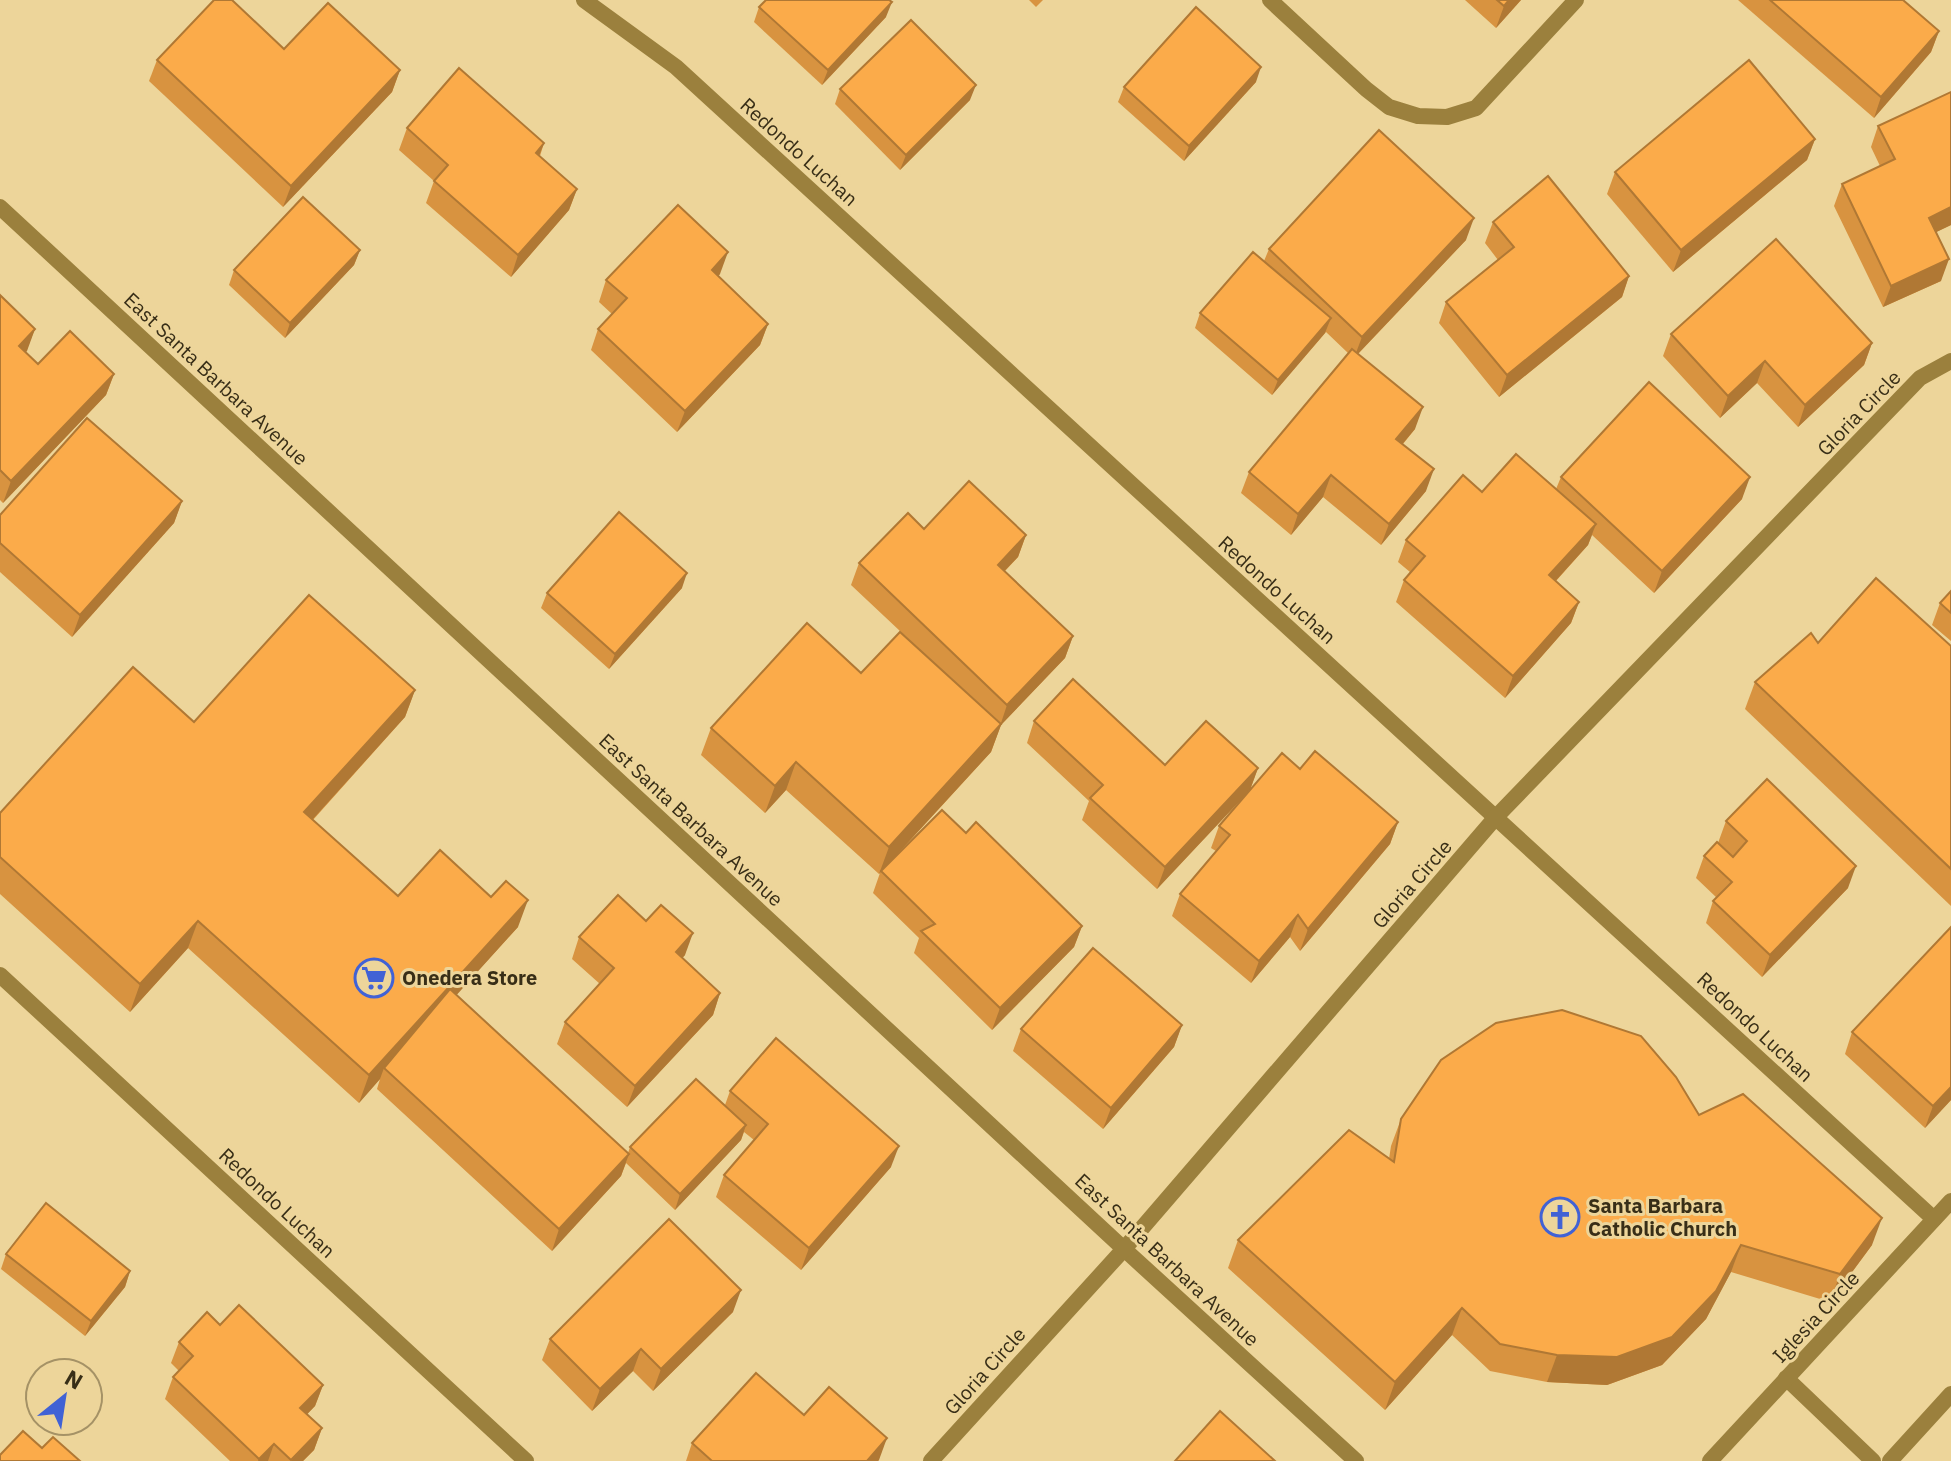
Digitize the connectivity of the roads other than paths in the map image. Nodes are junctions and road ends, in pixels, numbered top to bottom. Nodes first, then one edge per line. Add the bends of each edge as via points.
1 (584, 0) edge
2 (1270, 0) edge
3 (1576, 0) edge
4 (0, 207) edge
5 (1951, 361) edge
6 (1496, 817) junction
7 (0, 975) edge
8 (1951, 1201) edge
9 (1934, 1219) junction
10 (1124, 1249) junction
11 (1786, 1378) junction
12 (1951, 1394) edge
13 (526, 1461) edge
14 (931, 1461) edge
15 (1356, 1461) edge
16 (1710, 1461) edge
17 (1873, 1461) edge
18 (1890, 1461) edge

1 - 6 street, Redondo Luchan via 676,67
2 - 3 street via 1389,107 1447,117 1476,108
4 - 10 street, East Santa Barbara Avenue
5 - 6 street, Gloria Circle via 1920,378
6 - 9 street, Redondo Luchan
6 - 10 street, Gloria Circle
7 - 13 street, Redondo Luchan
8 - 9 street, Iglesia Circle
9 - 11 street, Iglesia Circle
10 - 14 street, Gloria Circle
10 - 15 street, East Santa Barbara Avenue
11 - 16 street, Iglesia Circle
11 - 17 street
12 - 18 street

